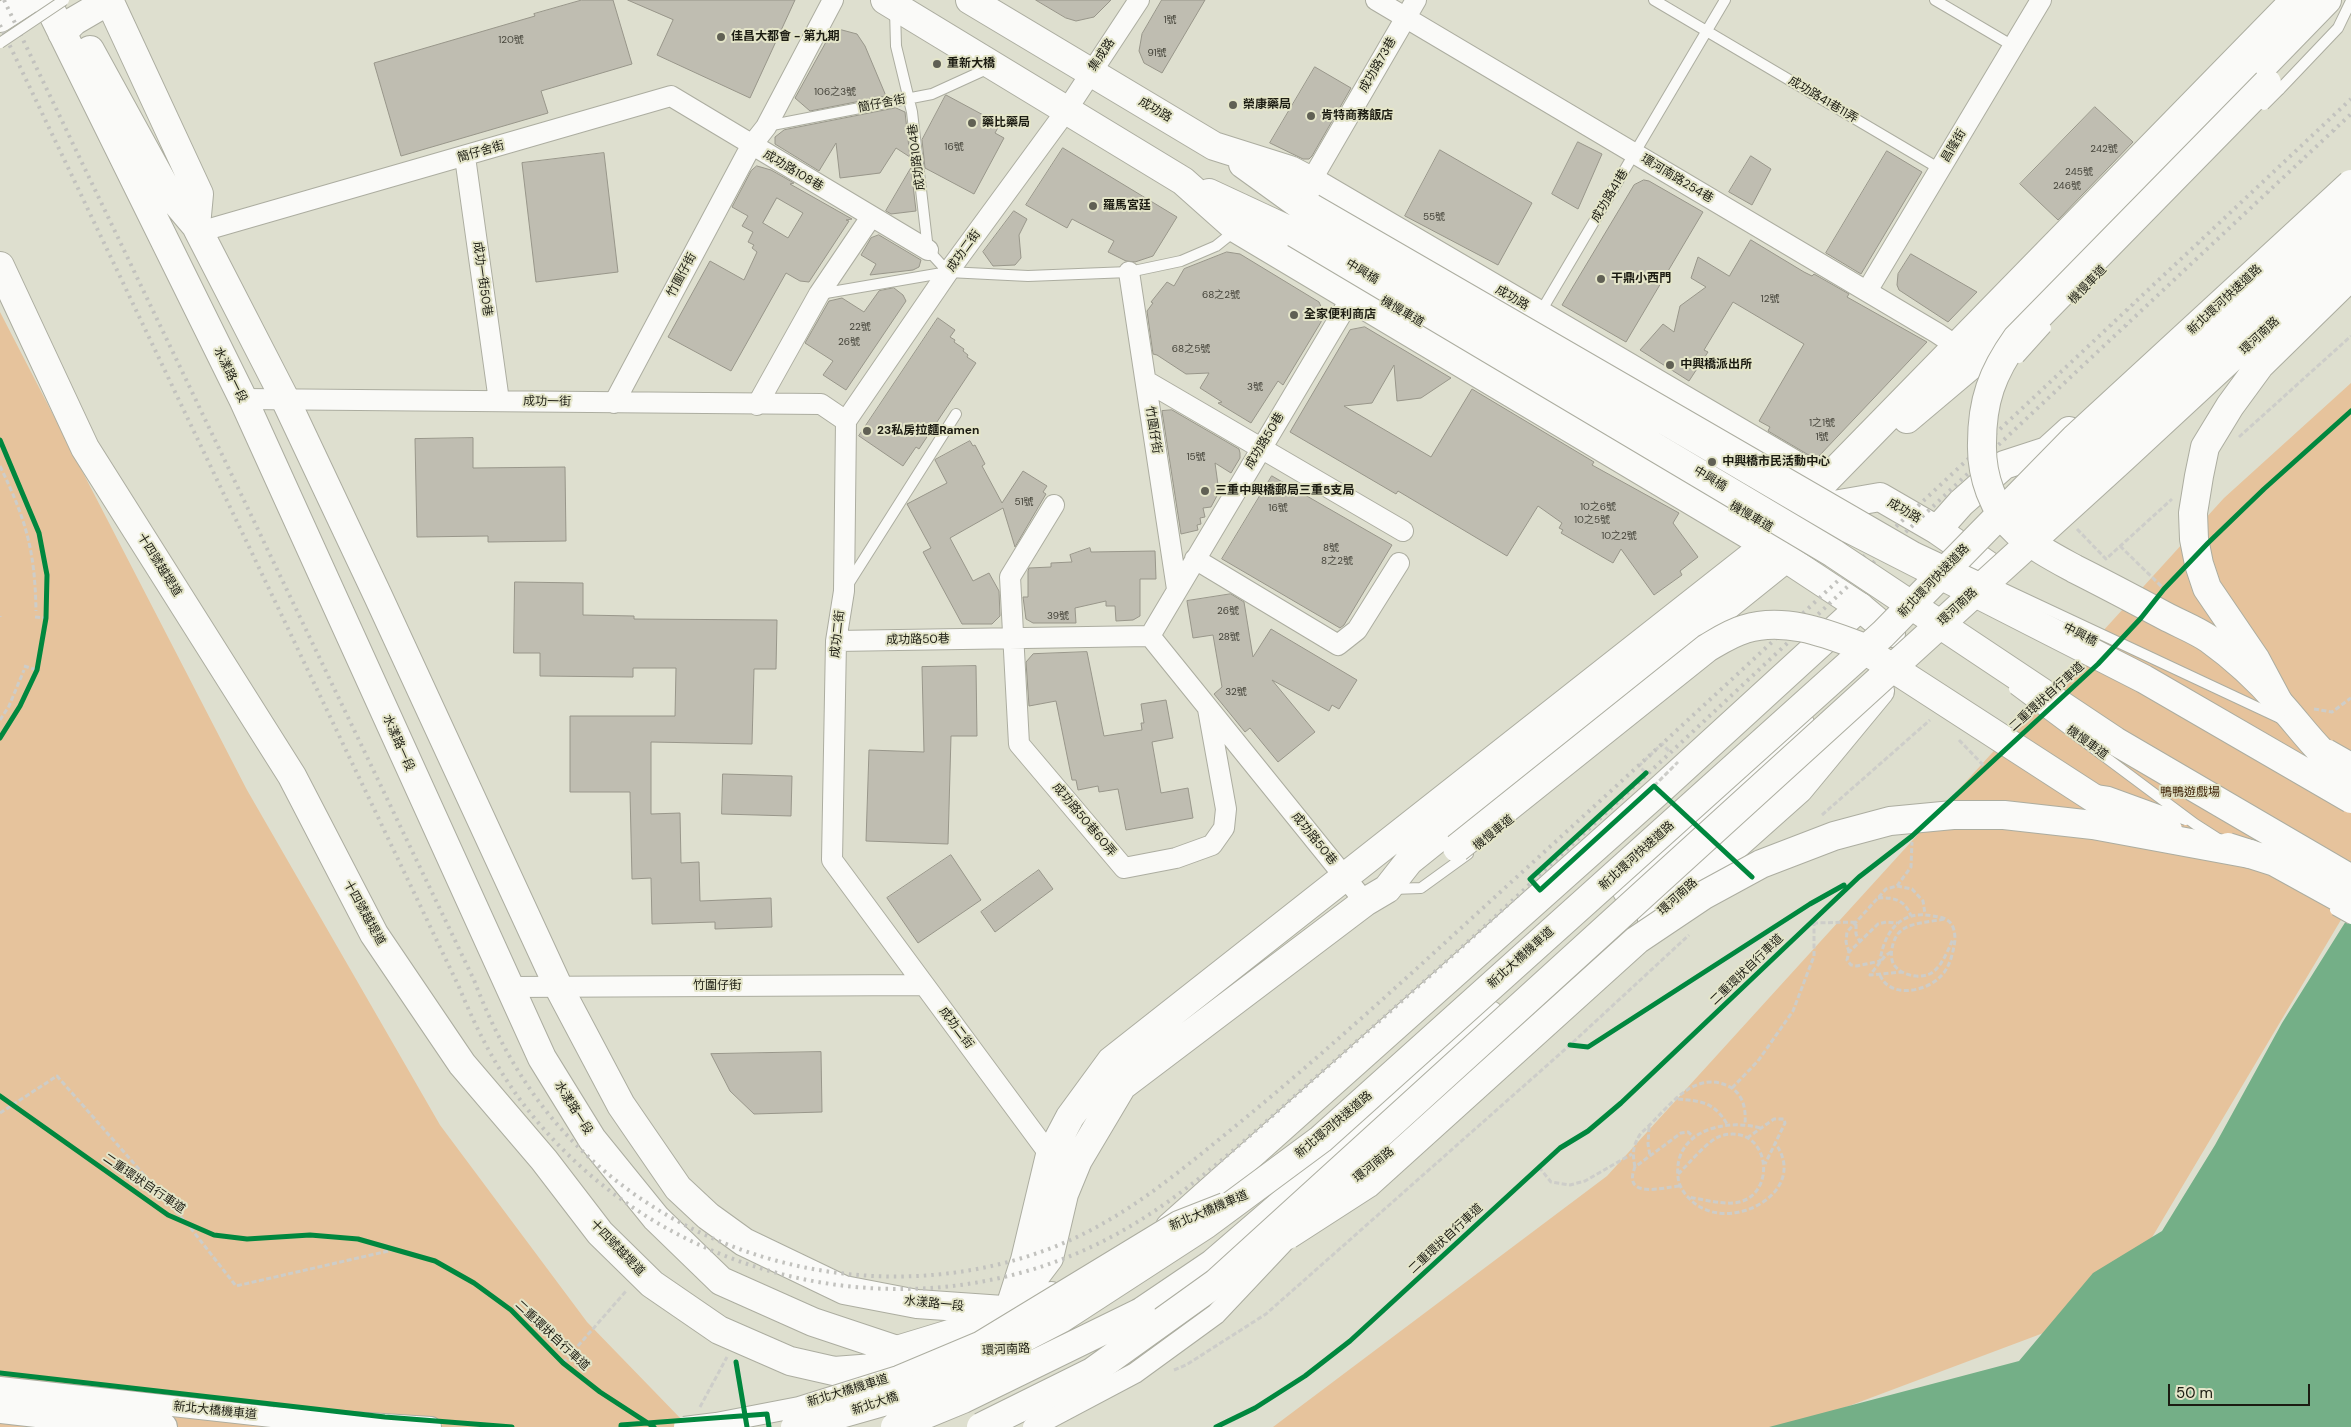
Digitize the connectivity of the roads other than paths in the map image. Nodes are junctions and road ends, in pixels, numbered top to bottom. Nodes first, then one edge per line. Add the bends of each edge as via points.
1 (28, 0) edge
2 (46, 0) edge
3 (110, 0) edge
4 (833, 0) edge
5 (970, 0) edge
6 (1139, 0) edge
7 (1376, 0) edge
8 (1416, 0) edge
9 (1654, 0) edge
10 (1725, 0) edge
11 (1935, 0) edge
12 (2040, 0) edge
13 (2295, 0) edge
14 (2327, 0) edge
15 (2339, 0) edge
16 (2351, 1) edge
17 (890, 3) edge
18 (66, 13) edge
19 (1405, 17) junction
20 (0, 18) edge
21 (1707, 31) junction
22 (0, 43) edge
23 (2013, 46) junction
24 (993, 66) junction
25 (1091, 71) junction
26 (2273, 87) junction
27 (907, 99) junction
28 (1066, 111) junction
29 (2253, 116) dead end
30 (766, 127) junction
31 (751, 146) junction
32 (1214, 146) junction
33 (1635, 153) junction
34 (465, 157) junction
35 (1940, 169) junction
36 (2351, 172) edge
37 (1183, 181) junction
38 (2351, 184) edge
39 (1308, 206) junction
40 (2307, 211) junction
41 (2351, 216) edge
42 (872, 217) junction
43 (198, 229) junction
44 (1237, 229) junction
45 (1268, 232) dead end
46 (928, 250) junction
47 (2350, 257) edge
48 (0, 266) edge
49 (948, 272) junction
50 (1129, 272) junction
51 (1867, 291) junction
52 (819, 294) junction
53 (1350, 298) junction
54 (1540, 314) junction
55 (2054, 320) dead end
56 (1966, 353) junction
57 (2011, 371) dead end
58 (1146, 381) junction
59 (243, 399) junction
60 (285, 399) junction
61 (499, 401) junction
62 (614, 403) junction
63 (757, 404) junction
64 (956, 414) dead end
65 (846, 421) junction
66 (1261, 448) junction
67 (2048, 451) junction
68 (1994, 455) dead end
69 (1824, 482) junction
70 (2000, 482) dead end
71 (2005, 498) dead end
72 (1054, 505) dead end
73 (1800, 511) junction
74 (1937, 530) junction
75 (1403, 531) dead end
76 (1771, 542) junction
77 (2053, 544) dead end
78 (1967, 551) junction
79 (1195, 559) junction
80 (1399, 563) dead end
81 (1996, 572) junction
82 (1177, 589) junction
83 (844, 591) junction
84 (2154, 596) road end
85 (1860, 607) junction
86 (1887, 633) junction
87 (1150, 636) junction
88 (1790, 637) dead end
89 (1013, 638) junction
90 (836, 641) junction
91 (1909, 653) junction
92 (2221, 662) dead end
93 (1982, 665) dead end
94 (2005, 683) dead end
95 (2253, 695) dead end
96 (1208, 709) junction
97 (2277, 709) junction
98 (1645, 712) dead end
99 (1940, 712) dead end
100 (1989, 745) dead end
101 (2351, 757) edge
102 (2013, 762) dead end
103 (2351, 775) edge
104 (1561, 778) dead end
105 (2044, 778) dead end
106 (2351, 799) edge
107 (1711, 814) junction
108 (2196, 824) junction
109 (2250, 854) junction
110 (2274, 874) dead end
111 (1344, 877) junction
112 (2351, 879) edge
113 (1376, 896) junction
114 (1615, 901) junction
115 (2323, 903) dead end
116 (2351, 904) edge
117 (2351, 919) edge
118 (924, 985) junction
119 (558, 986) junction
120 (510, 987) junction
121 (1050, 1155) junction
122 (1216, 1283) junction
123 (1009, 1310) junction
124 (1141, 1312) junction
125 (897, 1350) junction
126 (954, 1374) joint
127 (0, 1387) edge
128 (0, 1410) edge
129 (163, 1427) edge
130 (431, 1427) edge
131 (684, 1427) edge
132 (795, 1427) edge
133 (895, 1427) edge
134 (934, 1427) edge
135 (981, 1427) edge
136 (1033, 1427) edge

1 - 20 main road
2 - 18 main road, 水漾路一段
3 - 18 main road
3 - 43 main road via 199,194
4 - 30 street, 成功路108巷
5 - 25 main road, 成功路
6 - 25 street, 集成路
7 - 19 street, 環河南路254巷
8 - 19 street, 成功路73巷
9 - 21 lane, 成功路41巷11弄
10 - 21 lane, 成功路41巷
11 - 23 lane
12 - 23 street, 昌隆街
13 - 56 main road
14 - 56 main road
15 - 26 main road
16 - 26 lane via 2338,28
17 - 24 main road
17 - 27 lane, 成功路104巷
18 - 22 lane, bridge
18 - 43 main road, 水漾路一段 via 169,194
18 - 59 main road, 水漾路一段
19 - 33 street, 環河南路254巷
19 - 39 street, 成功路73巷
21 - 33 lane, 成功路41巷
21 - 35 lane, 成功路41巷11弄
23 - 35 street, 昌隆街
24 - 27 lane, 簡仔舍街 via 932,94
24 - 28 main road
25 - 28 street, 集成路
25 - 32 main road, 成功路
26 - 29 lane, bridge
26 - 97 main road, bridge via 2017,338 2002,360 1988,391 1982,419 1981,461 1991,494 2004,518 2017,532 2064,563 2208,639 2241,666
27 - 30 lane, 簡仔舍街
27 - 46 lane, 成功路104巷 via 912,112
28 - 37 main road
28 - 49 street, 成功二街
30 - 31 street, 成功路108巷
31 - 34 street, 簡仔舍街 via 670,96
31 - 42 street, 成功路108巷
31 - 62 street, 竹圍仔街
32 - 39 main road, 中興橋
32 - 39 main road, 成功路 via 1290,170
33 - 51 street, 環河南路254巷
33 - 54 lane, 成功路41巷
34 - 43 street, 簡仔舍街
34 - 61 street, 成功一街50巷
35 - 51 street, 昌隆街
36 - 40 main road
37 - 39 main road, 中興橋
37 - 44 main road
37 - 45 lane
38 - 86 main road, 新北環河快速道路, bridge via 2074,438
39 - 54 main road, 成功路
39 - 97 lane, bridge via 1917,548
39 - 106 main road, 中興橋, bridge via 1848,528 2144,679
39 - 112 main road, 中興橋, bridge via 2115,741
40 - 47 main road
40 - 67 main road
41 - 86 main road, bridge via 2090,455
42 - 46 street, 成功路108巷
42 - 52 street
43 - 60 main road, 水漾路一段
44 - 50 lane via 1216,246 1181,261
44 - 53 main road
46 - 49 lane
47 - 81 main road, 環河南路
47 - 97 main road, bridge via 2230,406 2205,448 2193,513 2194,539 2207,588 2256,660
47 - 122 main road, bridge via 2078,499
48 - 125 main road, 十四號越堤道 via 85,448 292,776 374,934 462,1064 544,1160 600,1233 652,1284 719,1330 790,1361 834,1371 874,1368
49 - 50 lane via 1028,276
49 - 52 lane
49 - 65 street, 成功二街
50 - 58 street, 竹圍仔街
51 - 56 street, 環河南路254巷
52 - 63 street
53 - 66 street, 成功路50巷
53 - 76 main road
54 - 69 main road, 成功路
55 - 57 lane, bridge via 2026,348
56 - 69 main road
56 - 73 main road
58 - 66 street
58 - 82 street, 竹圍仔街
59 - 60 street, 成功一街
59 - 120 main road, 水漾路一段
60 - 61 street, 成功一街
60 - 119 main road, 水漾路一段
61 - 62 street, 成功一街
62 - 63 street, 成功一街
63 - 65 street, 成功一街 via 821,404
64 - 83 lane
65 - 83 street, 成功二街
66 - 75 street
66 - 79 street, 成功路50巷
67 - 74 main road via 2004,466 1961,503
67 - 78 main road via 2025,493
68 - 70 lane
69 - 73 main road
69 - 76 main road
71 - 77 lane, bridge via 2021,522
72 - 89 street via 1010,576
73 - 74 main road, 成功路 via 1880,497
73 - 76 main road
74 - 78 main road, 成功路
76 - 85 main road
76 - 93 lane, 機慢車道, bridge via 1829,563
76 - 111 main road
76 - 113 main road via 1410,861
78 - 81 main road, 成功路
78 - 86 main road
79 - 80 street via 1338,645 1357,630
79 - 82 street, 成功路50巷
81 - 91 main road, 環河南路
82 - 87 street, 成功路50巷
83 - 90 street, 成功二街
84 - 92 lane, bridge
85 - 86 main road
85 - 123 main road via 1121,1272
86 - 107 main road
86 - 126 main road, 新北環河快速道路, bridge via 1321,1139 1204,1226 1062,1318
87 - 89 street, 成功路50巷
87 - 96 street, 成功路50巷
88 - 99 lane, bridge via 1809,638 1846,650
89 - 90 street, 成功路50巷
89 - 96 street, 成功路50巷60弄 via 1020,744 1124,868 1176,858 1212,845 1224,828 1226,809
90 - 118 street, 成功二街 via 832,860
91 - 107 main road via 1884,667 1760,784
91 - 125 main road, 環河南路 via 1799,789 1364,1175 1172,1302 1063,1347 954,1353
94 - 108 lane, 機慢車道, bridge
95 - 97 lane
96 - 111 street, 成功路50巷
97 - 101 lane, bridge
97 - 103 main road, bridge via 2335,766
98 - 104 lane
100 - 102 lane
105 - 108 lane, 機慢車道, bridge via 2082,789 2109,792
107 - 114 main road
108 - 110 lane, 機慢車道, bridge
109 - 113 main road, bridge via 2112,810 1857,645 1824,632 1768,626 1746,628 1707,648 1468,849
109 - 116 main road, bridge via 2275,862
109 - 122 main road, bridge via 2093,825 2004,815 1953,815 1890,821 1834,836 1761,864 1704,894 1637,940 1367,1184
111 - 113 street, 成功路50巷
111 - 121 main road via 1111,1061 1070,1117
113 - 123 main road via 1122,1086 1078,1160 1064,1194 1049,1258
114 - 124 main road via 1277,1208 1212,1264
114 - 131 street, 新北大橋機車道, bridge via 1262,1188 1178,1221 979,1342 898,1376 799,1407
114 - 136 street, bridge via 1216,1314 1135,1373
115 - 117 lane, bridge
118 - 119 street, 竹圍仔街
118 - 121 street, 成功二街
119 - 120 street, 竹圍仔街
119 - 123 main road, 水漾路一段 via 621,1105 678,1188 708,1216 744,1242 844,1290 917,1304
120 - 125 main road, 水漾路一段 via 542,1058 592,1139 656,1218 721,1281 813,1322
121 - 123 main road via 1025,1260
122 - 135 main road, bridge via 1092,1372
123 - 125 main road via 953,1333
124 - 133 main road, bridge via 963,1399
124 - 134 main road, bridge via 1083,1356 1025,1388
126 - 132 main road, 新北大橋, bridge via 893,1399
127 - 130 street, 新北大橋機車道 via 272,1417
128 - 129 main road

